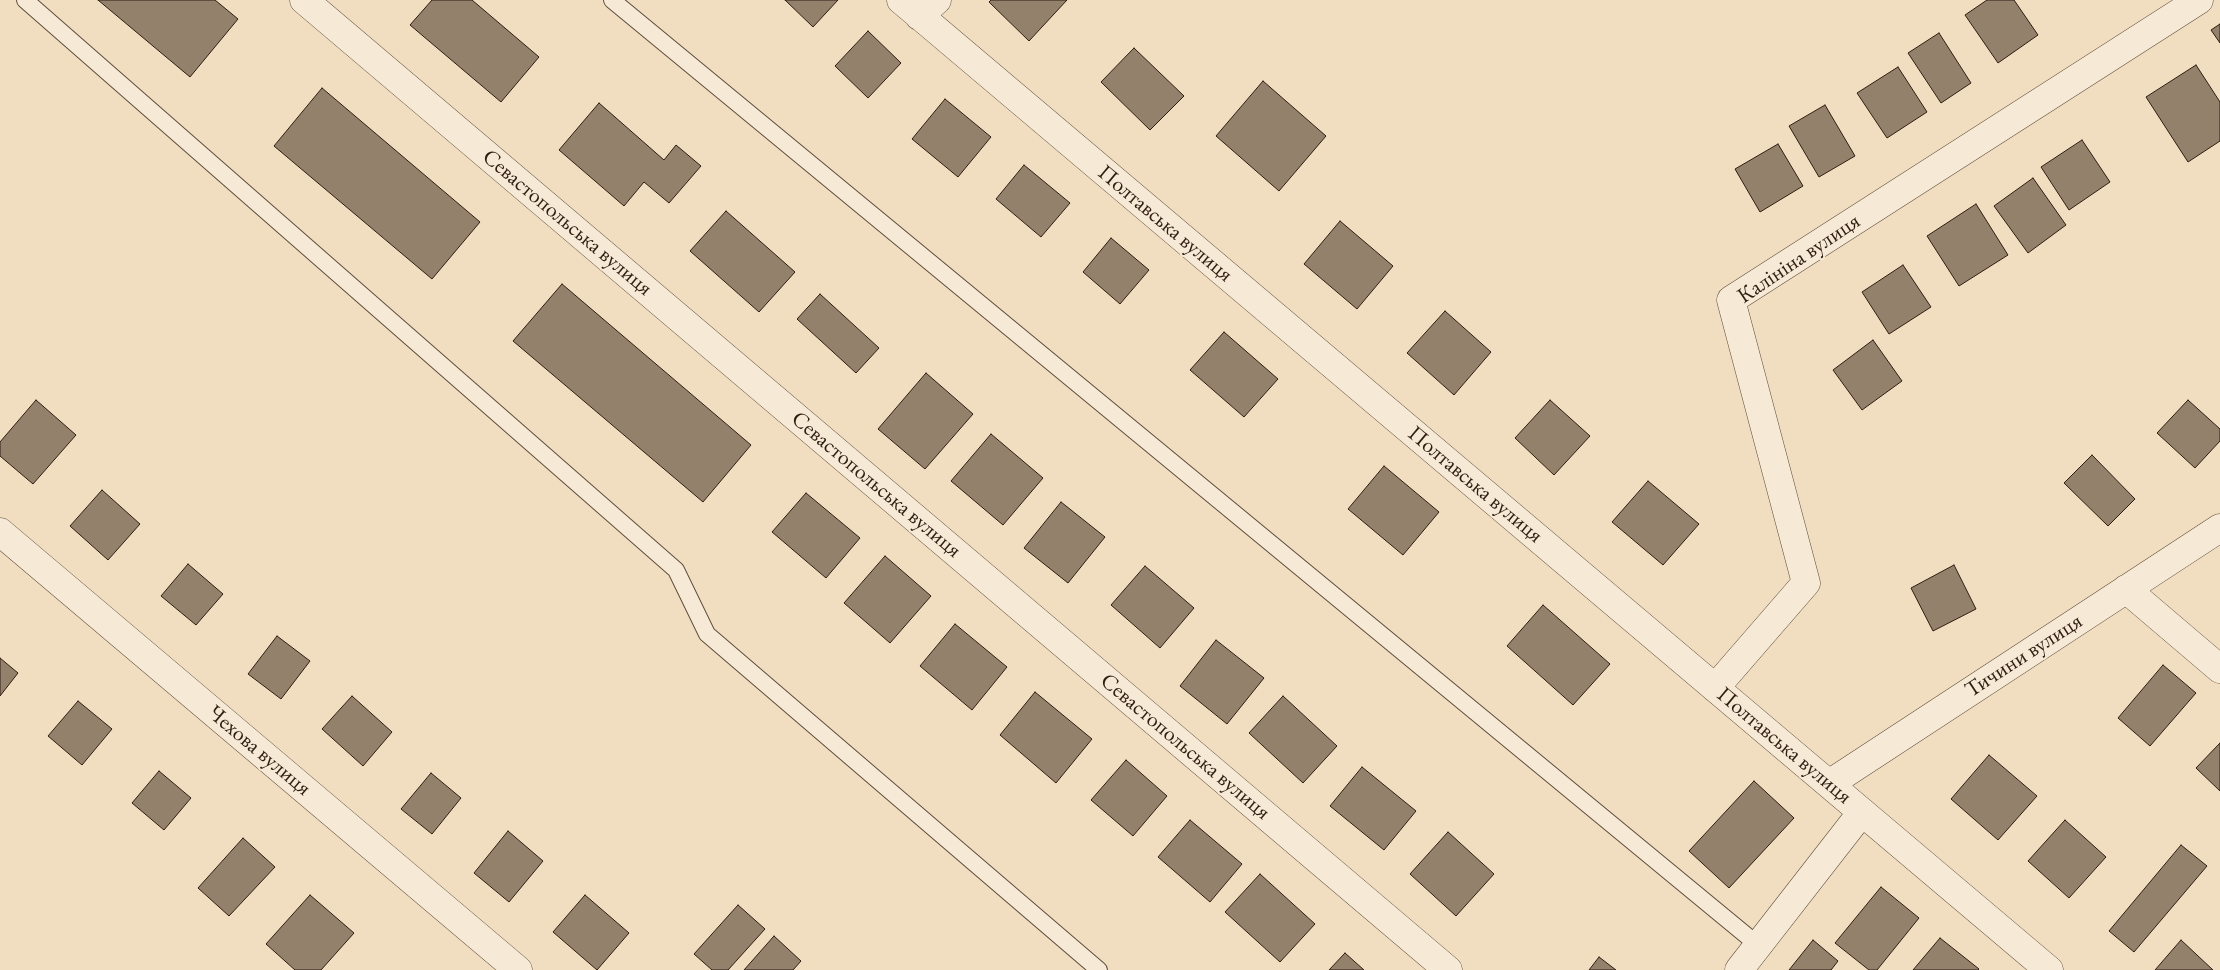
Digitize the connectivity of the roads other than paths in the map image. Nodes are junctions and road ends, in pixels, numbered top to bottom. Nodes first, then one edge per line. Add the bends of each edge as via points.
1 (25, 0) edge
2 (304, 0) edge
3 (612, 0) edge
4 (2199, 0) edge
5 (919, 5) edge
6 (2220, 528) edge
7 (0, 532) edge
8 (2126, 589) junction
9 (2220, 670) edge
10 (1715, 688) junction
11 (1829, 784) junction
12 (1862, 812) junction
13 (1758, 945) junction
14 (518, 970) edge
15 (1099, 970) edge
16 (1448, 970) edge
17 (1739, 970) edge
18 (2049, 970) edge

1 - 15 lane via 676,570 707,634
2 - 16 street, Севастопольська вулиця
3 - 13 lane
4 - 10 street, Калініна вулиця via 1731,300 1806,583
5 - 10 street, Полтавська вулиця
6 - 8 street, Тичини вулиця
7 - 14 street, Чехова вулиця
8 - 9 street
8 - 11 street, Тичини вулиця
10 - 11 street, Полтавська вулиця
11 - 12 street, Полтавська вулиця
12 - 13 street
12 - 18 street, Полтавська вулиця
13 - 17 street

